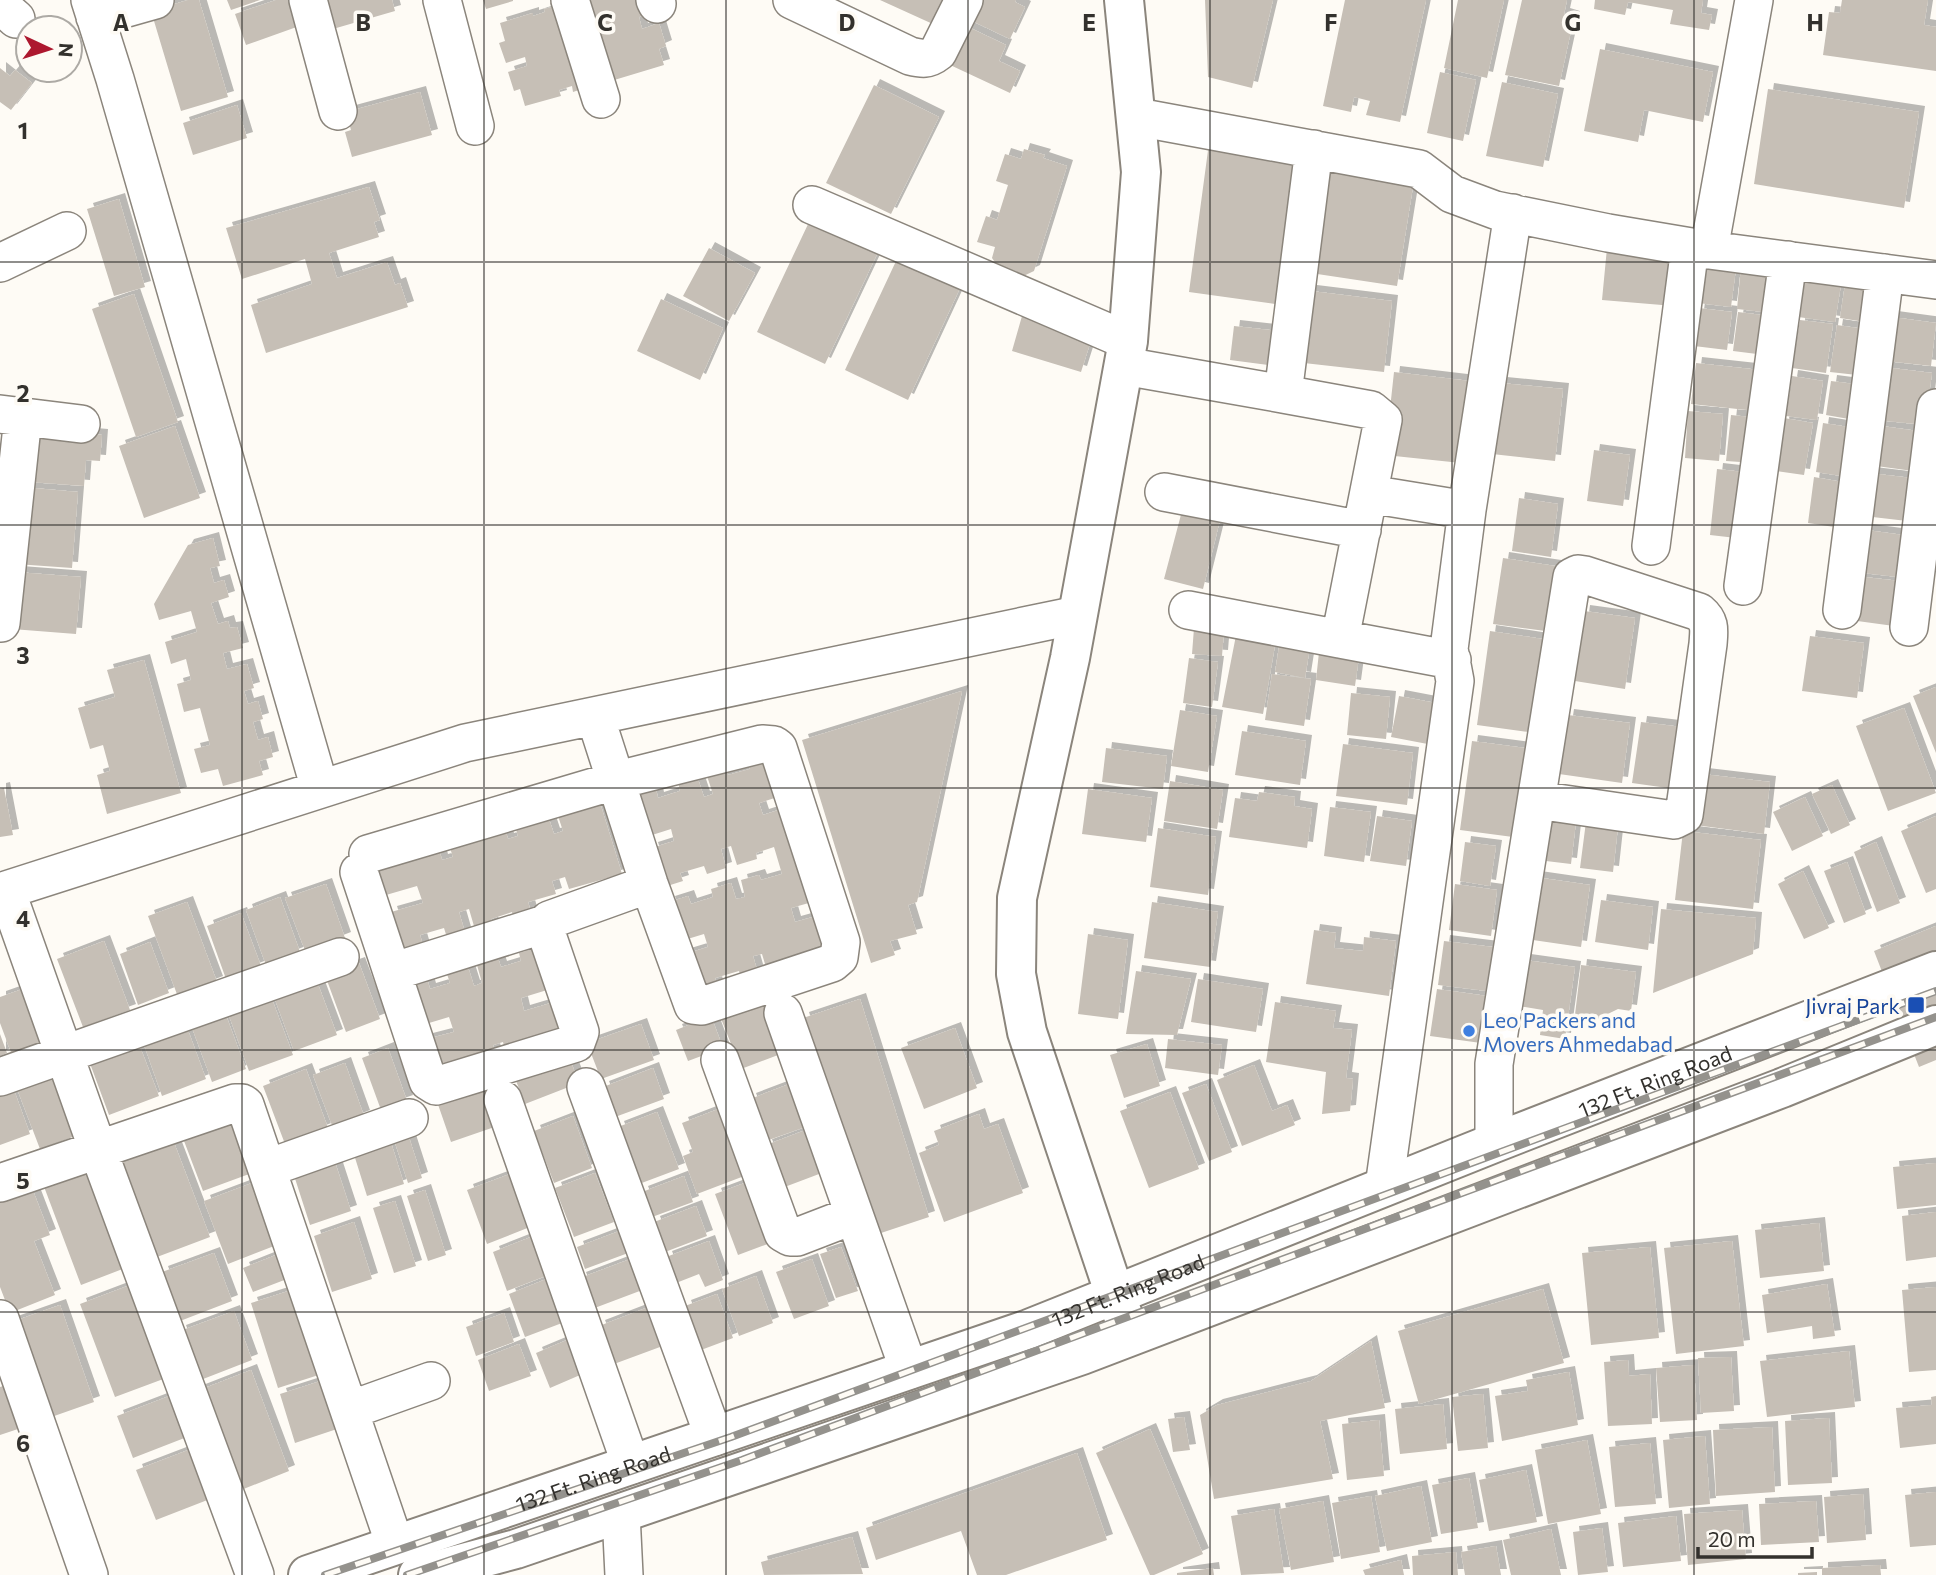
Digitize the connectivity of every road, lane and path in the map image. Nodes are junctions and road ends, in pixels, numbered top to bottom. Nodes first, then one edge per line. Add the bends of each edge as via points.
1 (155, 0) edge
2 (308, 0) edge
3 (442, 0) edge
4 (570, 0) edge
5 (792, 0) edge
6 (964, 0) edge
7 (1125, 0) edge
8 (1755, 0) edge
9 (93, 8) edge
10 (601, 99) dead end
11 (338, 111) dead end
12 (1137, 117) junction
13 (475, 125) dead end
14 (1314, 149) junction
15 (812, 205) dead end
16 (1513, 213) junction
17 (67, 231) dead end
18 (1700, 248) junction
19 (1788, 260) junction
20 (0, 262) edge
21 (1885, 273) junction
22 (1936, 279) edge
23 (1126, 354) junction
24 (1283, 394) junction
25 (1936, 408) edge
26 (11, 416) edge
27 (81, 424) dead end
28 (1164, 492) dead end
29 (1369, 494) junction
30 (1467, 510) junction
31 (1363, 530) junction
32 (1651, 546) dead end
33 (1743, 586) dead end
34 (1188, 610) dead end
35 (1842, 610) dead end
36 (1077, 615) junction
37 (1, 623) edge
38 (1909, 627) dead end
39 (1340, 639) junction
40 (1452, 660) junction
41 (596, 716) junction
42 (614, 781) junction
43 (320, 789) junction
44 (1537, 800) junction
45 (649, 884) junction
46 (3, 891) edge
47 (545, 923) junction
48 (340, 957) dead end
49 (1936, 971) edge
50 (392, 972) junction
51 (783, 1013) dead end
52 (1936, 1026) edge
53 (64, 1055) junction
54 (720, 1060) dead end
55 (0, 1077) edge
56 (586, 1087) dead end
57 (503, 1100) dead end
58 (409, 1118) dead end
59 (1494, 1143) junction
60 (98, 1150) junction
61 (268, 1168) junction
62 (0, 1184) edge
63 (1384, 1186) junction
64 (854, 1215) junction
65 (1115, 1295) junction
66 (0, 1319) edge
67 (1130, 1335) junction
68 (909, 1370) junction
69 (431, 1381) dead end
70 (350, 1410) junction
71 (714, 1437) junction
72 (631, 1465) junction
73 (621, 1514) junction
74 (395, 1545) junction
75 (89, 1575) edge
76 (255, 1575) edge
77 (308, 1575) edge
78 (418, 1575) edge
79 (624, 1575) edge

1 - 9 street
2 - 11 street
3 - 13 street
4 - 10 street
5 - 6 street via 922,59 938,52
7 - 12 main road
8 - 18 street
9 - 43 street
12 - 14 street
12 - 23 main road via 1141,172
14 - 16 street via 1419,169 1452,194
14 - 24 street
15 - 23 street
16 - 18 street
16 - 30 street
17 - 20 street
18 - 19 street
18 - 32 street
19 - 21 street
19 - 33 street
21 - 22 street
21 - 35 street
23 - 24 street
23 - 36 main road
24 - 29 street via 1378,414 1383,420 1382,432
25 - 38 street
26 - 27 street
26 - 37 street
28 - 31 street
29 - 30 street
29 - 31 street
30 - 40 street via 1449,649
31 - 39 street
34 - 39 street
36 - 41 street
36 - 65 main road via 1017,898 1016,974 1027,1032
39 - 40 street
40 - 63 street via 1455,681
41 - 42 street
41 - 43 street via 466,743
42 - 45 street
42 - 45 street via 761,744 774,745 842,951 832,963 702,1006 692,1005
42 - 50 street via 363,863
43 - 46 street
44 - 44 street via 1572,577 1585,575 1699,612 1709,622 1708,644 1684,815 1674,820
44 - 59 street via 1494,1065
45 - 47 street
46 - 53 street
47 - 50 street
47 - 50 street via 580,1032 576,1043 433,1085 428,1082
48 - 53 street
49 - 59 main road, 132 Ft. Ring Road
51 - 64 street
52 - 67 main road, 132 Ft. Ring Road
53 - 55 street
53 - 60 street
54 - 64 street via 783,1233 797,1237
56 - 71 street
57 - 72 street
58 - 61 street
59 - 63 main road, 132 Ft. Ring Road
60 - 61 street via 242,1102
60 - 62 street
60 - 76 street
61 - 70 street
63 - 65 main road, 132 Ft. Ring Road
64 - 68 street
65 - 67 main road
65 - 68 main road, 132 Ft. Ring Road
66 - 75 street
67 - 73 main road, 132 Ft. Ring Road
68 - 71 main road, 132 Ft. Ring Road
69 - 70 street
70 - 74 street
71 - 72 main road, 132 Ft. Ring Road
72 - 74 main road, 132 Ft. Ring Road
73 - 78 main road, 132 Ft. Ring Road
73 - 79 street
74 - 77 main road, 132 Ft. Ring Road

